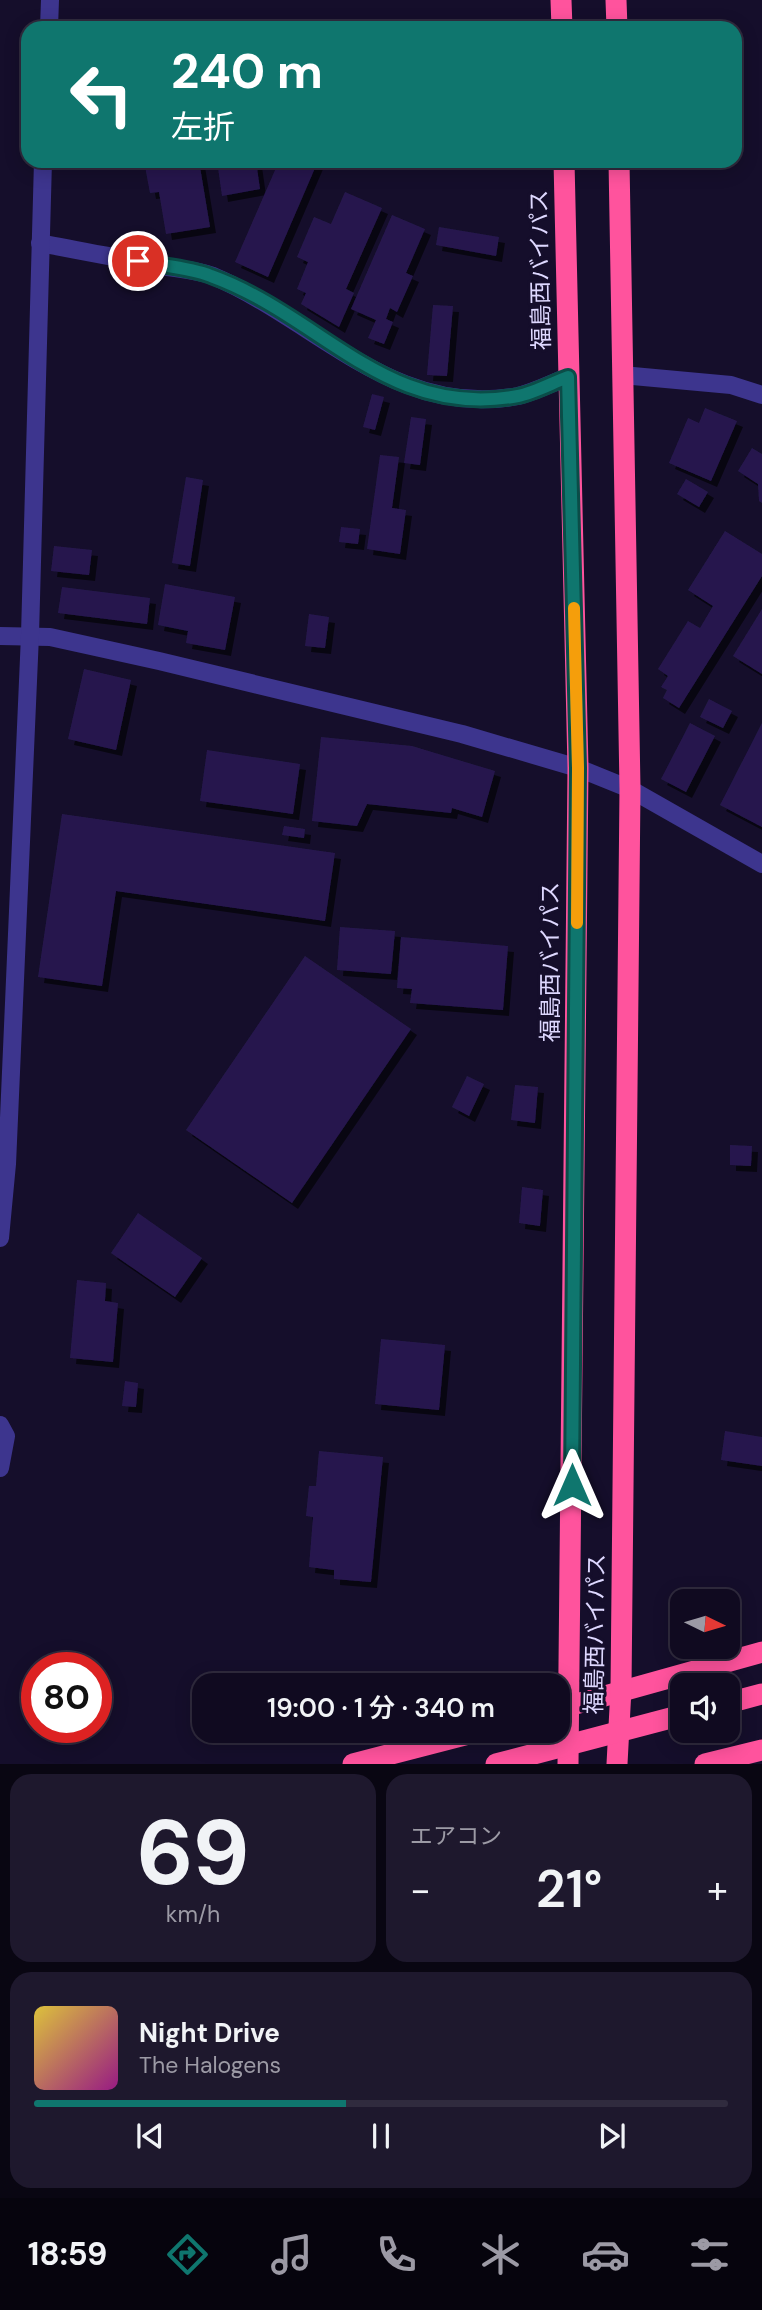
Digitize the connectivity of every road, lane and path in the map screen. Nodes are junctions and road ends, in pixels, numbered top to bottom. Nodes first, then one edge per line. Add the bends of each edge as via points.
1 (50, 0) edge
2 (561, 0) edge
3 (616, 0) edge
4 (49, 21) edge
5 (562, 21) edge
6 (617, 21) edge
7 (43, 168) edge
8 (564, 168) edge
9 (619, 168) edge
10 (40, 243) junction
11 (622, 375) junction
12 (568, 377) junction
13 (762, 395) edge
14 (30, 635) junction
15 (0, 636) edge
16 (578, 768) junction
17 (630, 789) junction
18 (762, 864) edge
19 (0, 1238) edge
20 (0, 1425) edge
21 (0, 1468) edge
22 (762, 1652) edge
23 (565, 1673) edge
24 (621, 1689) junction
25 (762, 1694) edge
26 (740, 1700) edge
27 (570, 1705) edge
28 (670, 1718) edge
29 (433, 1743) edge
30 (567, 1743) edge
31 (762, 1750) edge
32 (352, 1764) edge
33 (496, 1764) edge
34 (568, 1764) edge
35 (617, 1764) edge
36 (705, 1764) edge

1 - 4 street
2 - 5 highway
3 - 6 highway
7 - 10 street
8 - 12 highway, 福島西バイパス
9 - 11 highway, 福島西バイパス
10 - 12 street via 211,275 416,391 466,400 519,396
10 - 14 street
11 - 13 street via 731,385
11 - 17 highway, 福島西バイパス
12 - 16 highway, 福島西バイパス
14 - 15 street
14 - 16 street via 462,734
14 - 19 street
16 - 17 street
16 - 23 highway, 福島西バイパス
17 - 18 street
17 - 24 highway, 福島西バイパス
20 - 21 street via 6,1436
22 - 24 highway
24 - 27 highway
24 - 35 highway, 福島西バイパス
25 - 26 highway
28 - 33 highway, bridge
29 - 32 highway
30 - 34 highway, 福島西バイパス
31 - 36 highway

